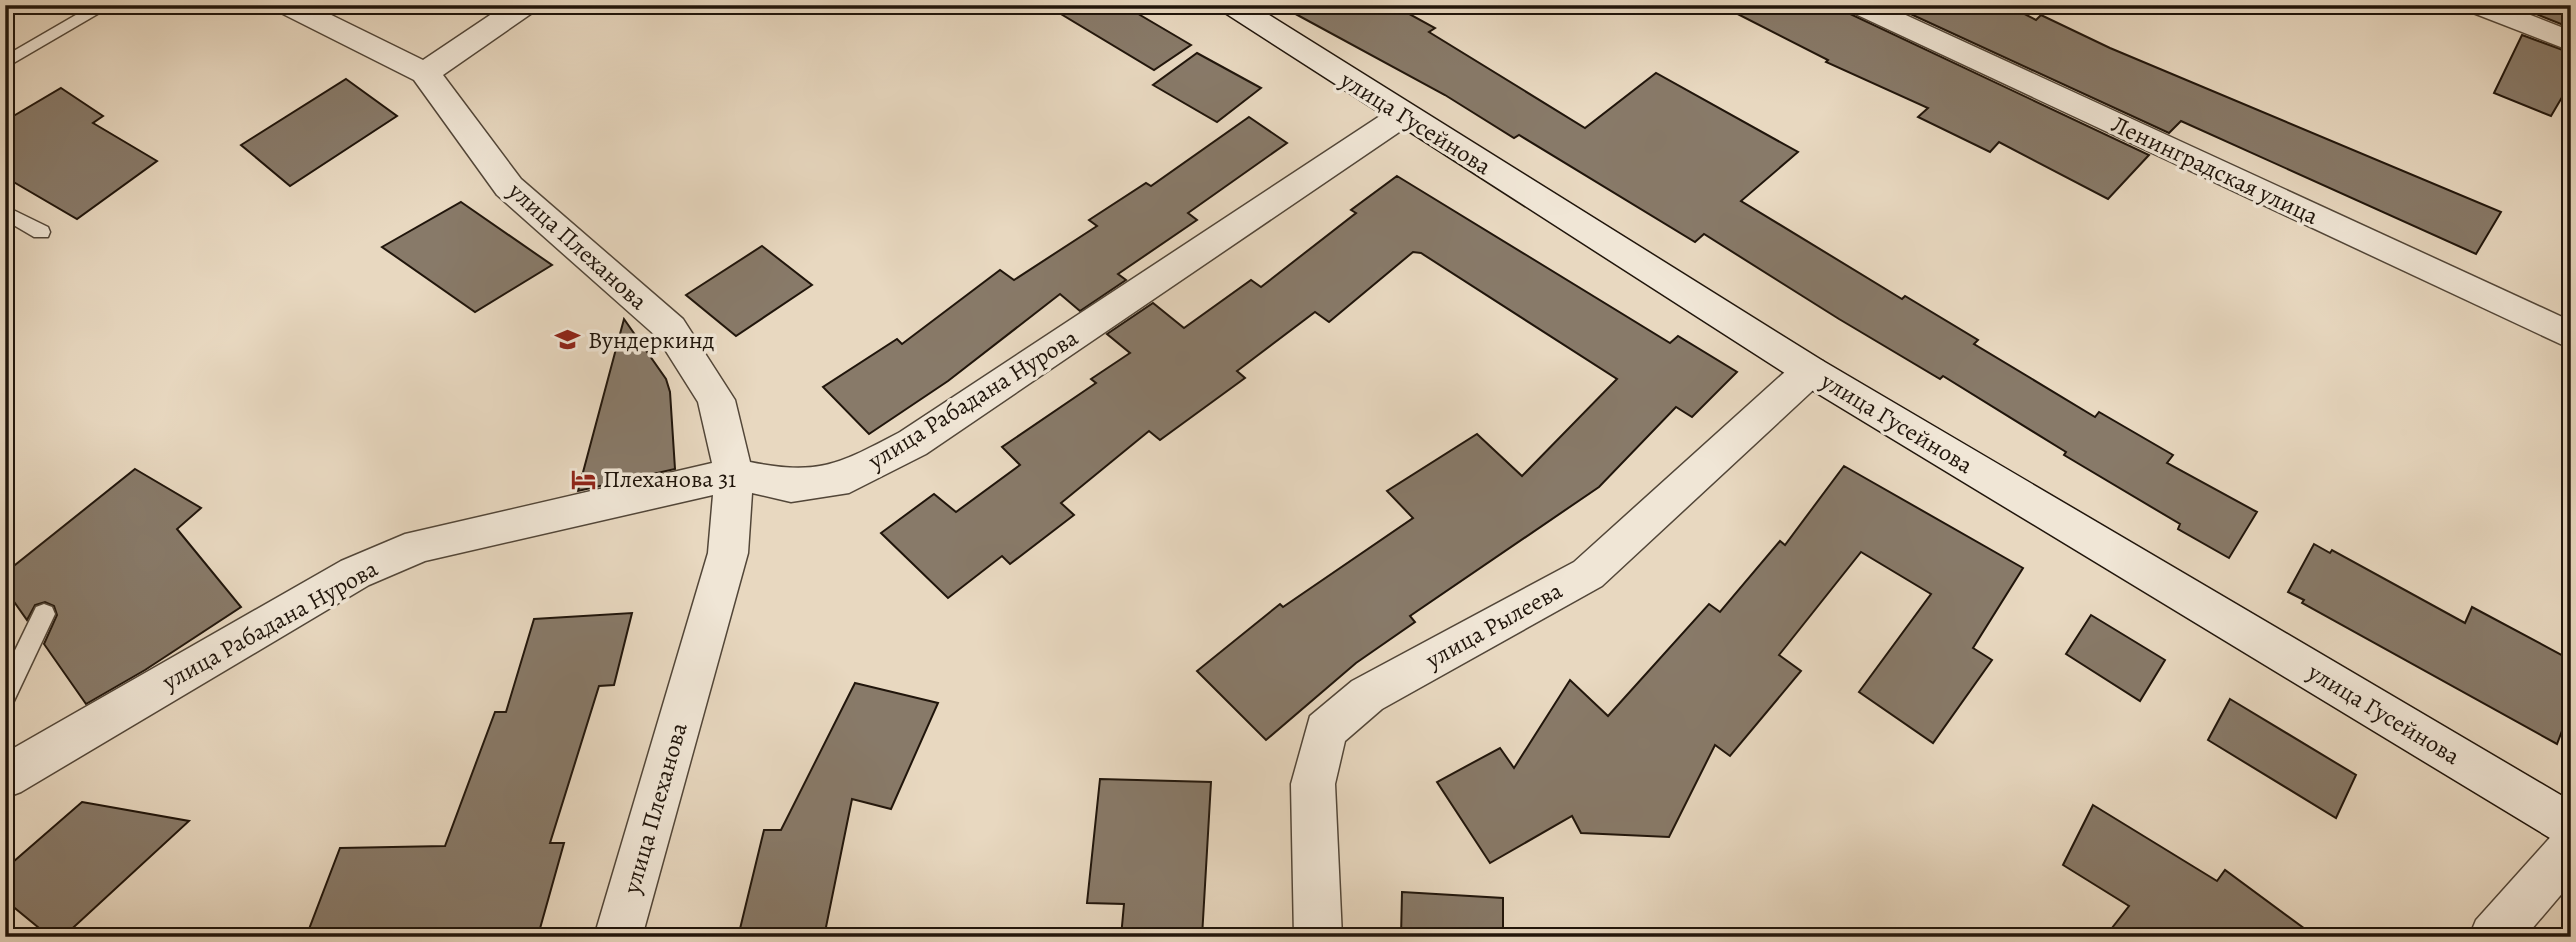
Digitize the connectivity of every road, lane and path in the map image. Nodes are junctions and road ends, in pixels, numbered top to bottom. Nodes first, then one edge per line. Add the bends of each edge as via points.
1 (105, 5) edge
2 (287, 5) edge
3 (525, 5) edge
4 (1232, 5) edge
5 (1859, 5) edge
6 (2477, 5) edge
7 (2571, 42) edge
8 (5, 63) edge
9 (425, 73) junction
10 (1403, 115) junction
11 (5, 212) edge
12 (41, 232) dead end
13 (2571, 336) edge
14 (1810, 371) junction
15 (733, 474) junction
16 (44, 614) dead end
17 (5, 696) edge
18 (5, 777) edge
19 (2571, 826) edge
20 (2571, 848) edge
21 (618, 937) edge
22 (1318, 937) edge
23 (2493, 937) edge

1 - 8 lane
2 - 9 street, улица Плеханова
3 - 9 street
4 - 10 street, улица Гусейнова
5 - 13 street, Ленинградская улица
6 - 7 street
9 - 15 street, улица Плеханова via 509,187 670,328 716,400
10 - 14 street, улица Гусейнова
10 - 15 street, улица Рабадана Нурова via 902,448 849,477 791,486
11 - 12 lane
14 - 19 street, улица Гусейнова
14 - 22 street, улица Рылеева via 1588,574 1367,695 1325,730 1313,784
15 - 18 street, улица Рабадана Нурова via 419,546 355,573
15 - 21 street, улица Плеханова via 727,553
16 - 17 lane
20 - 23 street

